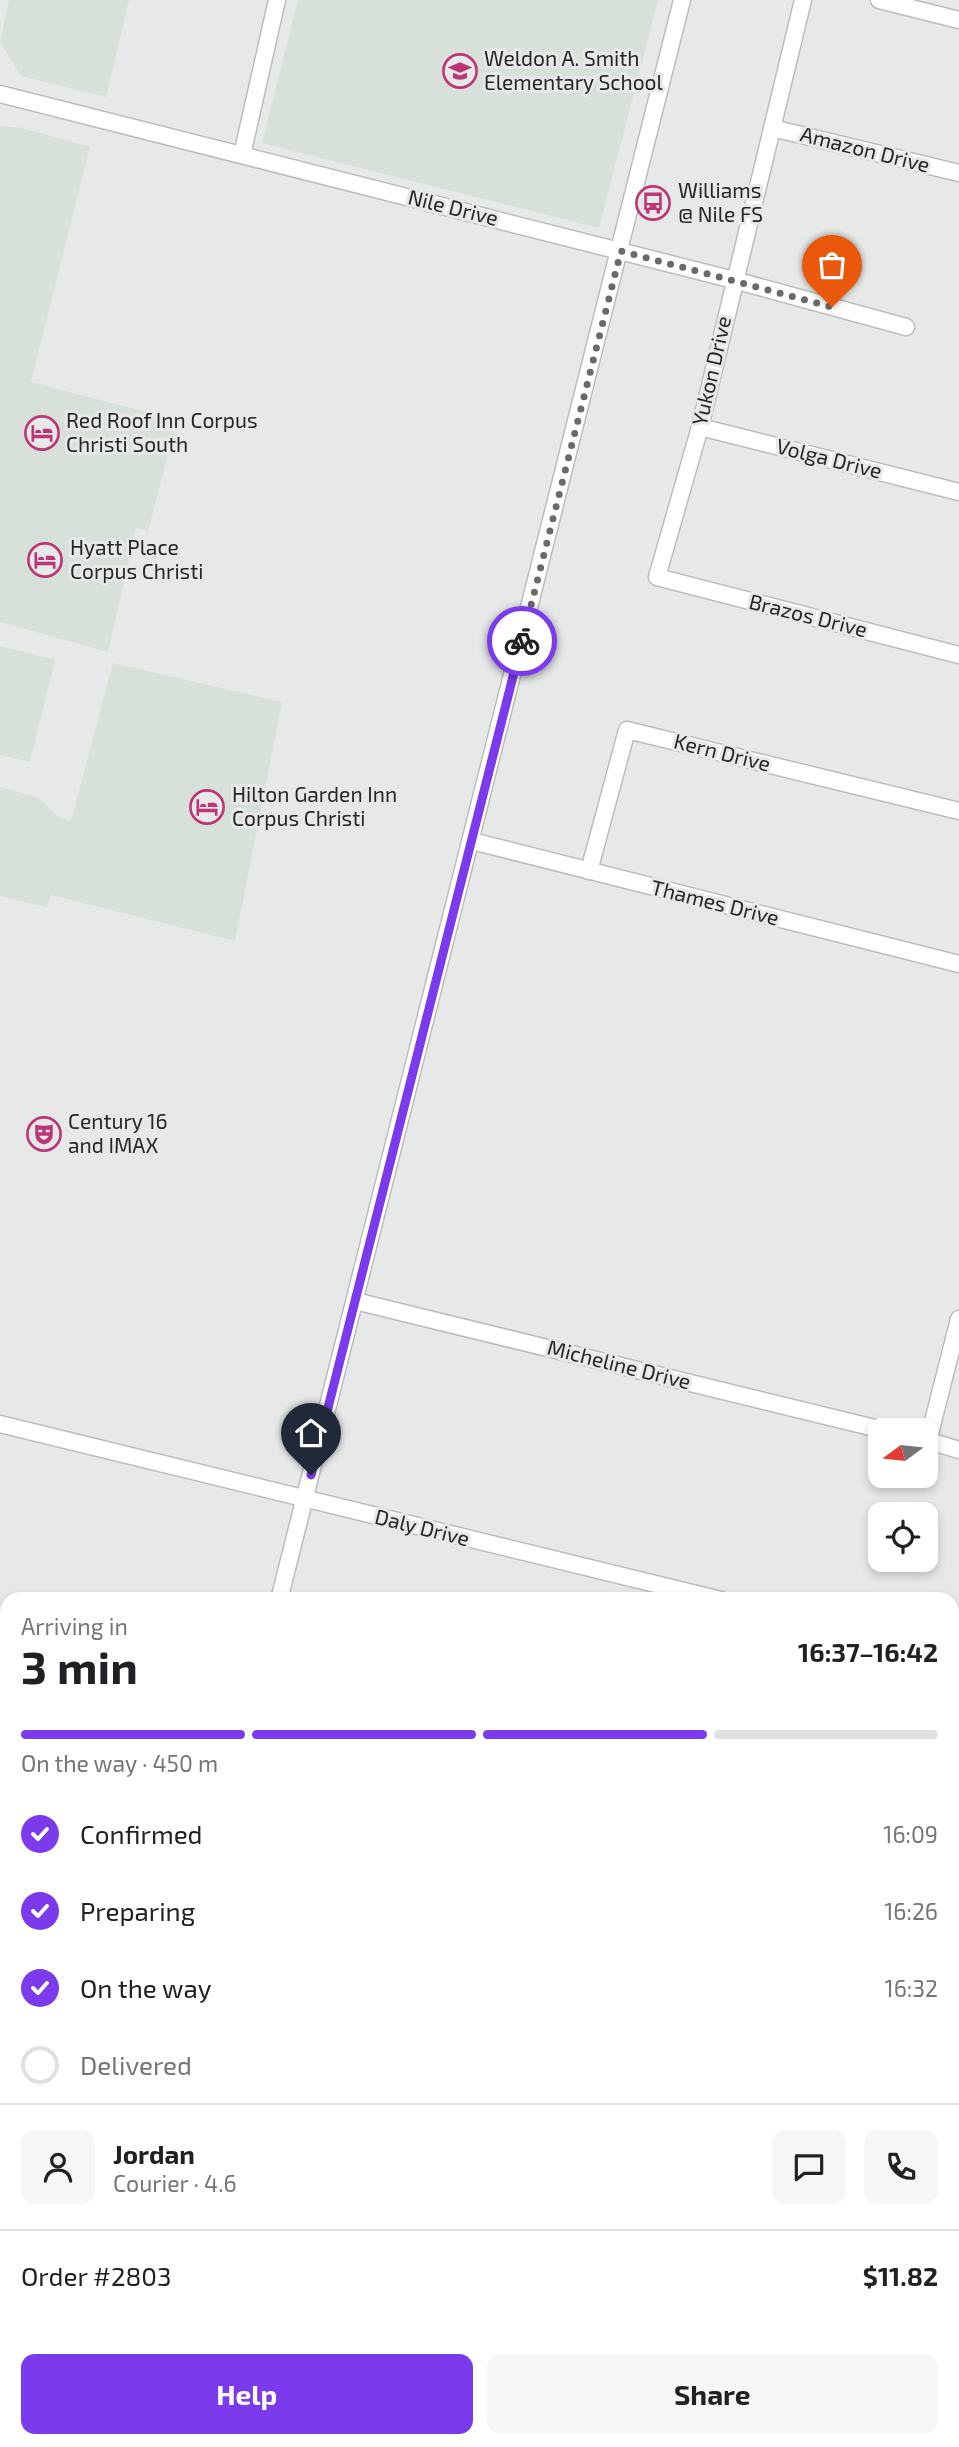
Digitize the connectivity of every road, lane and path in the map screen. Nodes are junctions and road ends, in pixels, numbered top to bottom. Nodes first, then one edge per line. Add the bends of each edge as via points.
1 (277, 0) edge
2 (682, 0) edge
3 (803, 0) edge
4 (879, 0) edge
5 (959, 20) edge
6 (0, 94) edge
7 (772, 128) junction
8 (242, 155) junction
9 (959, 173) edge
10 (621, 251) junction
11 (734, 280) junction
12 (906, 327) dead end
13 (700, 427) junction
14 (959, 492) edge
15 (657, 577) joint
16 (959, 655) edge
17 (959, 811) edge
18 (472, 841) junction
19 (589, 871) junction
20 (959, 964) edge
21 (355, 1301) junction
22 (959, 1319) edge
23 (933, 1418) edge
24 (0, 1424) edge
25 (868, 1426) edge
26 (938, 1444) edge
27 (959, 1450) edge
28 (304, 1499) junction
29 (281, 1592) edge
30 (689, 1592) edge

1 - 8 street
2 - 10 street
3 - 7 street, Yukon Drive
4 - 5 street
6 - 8 street, Nile Drive
7 - 9 street, Amazon Drive
7 - 11 street, Yukon Drive
8 - 10 street, Nile Drive
10 - 11 street, Nile Drive
10 - 18 street
11 - 12 street, Nile Drive
11 - 13 street, Yukon Drive
13 - 14 street, Volga Drive
13 - 15 street, Yukon Drive
15 - 16 street, Brazos Drive
17 - 19 street, Kern Drive via 628,730
18 - 19 street, Thames Drive
18 - 21 street
19 - 20 street, Thames Drive
21 - 25 street, Micheline Drive
21 - 28 street
22 - 23 street
24 - 28 street, Daly Drive
26 - 27 street
28 - 29 street
28 - 30 street, Daly Drive

